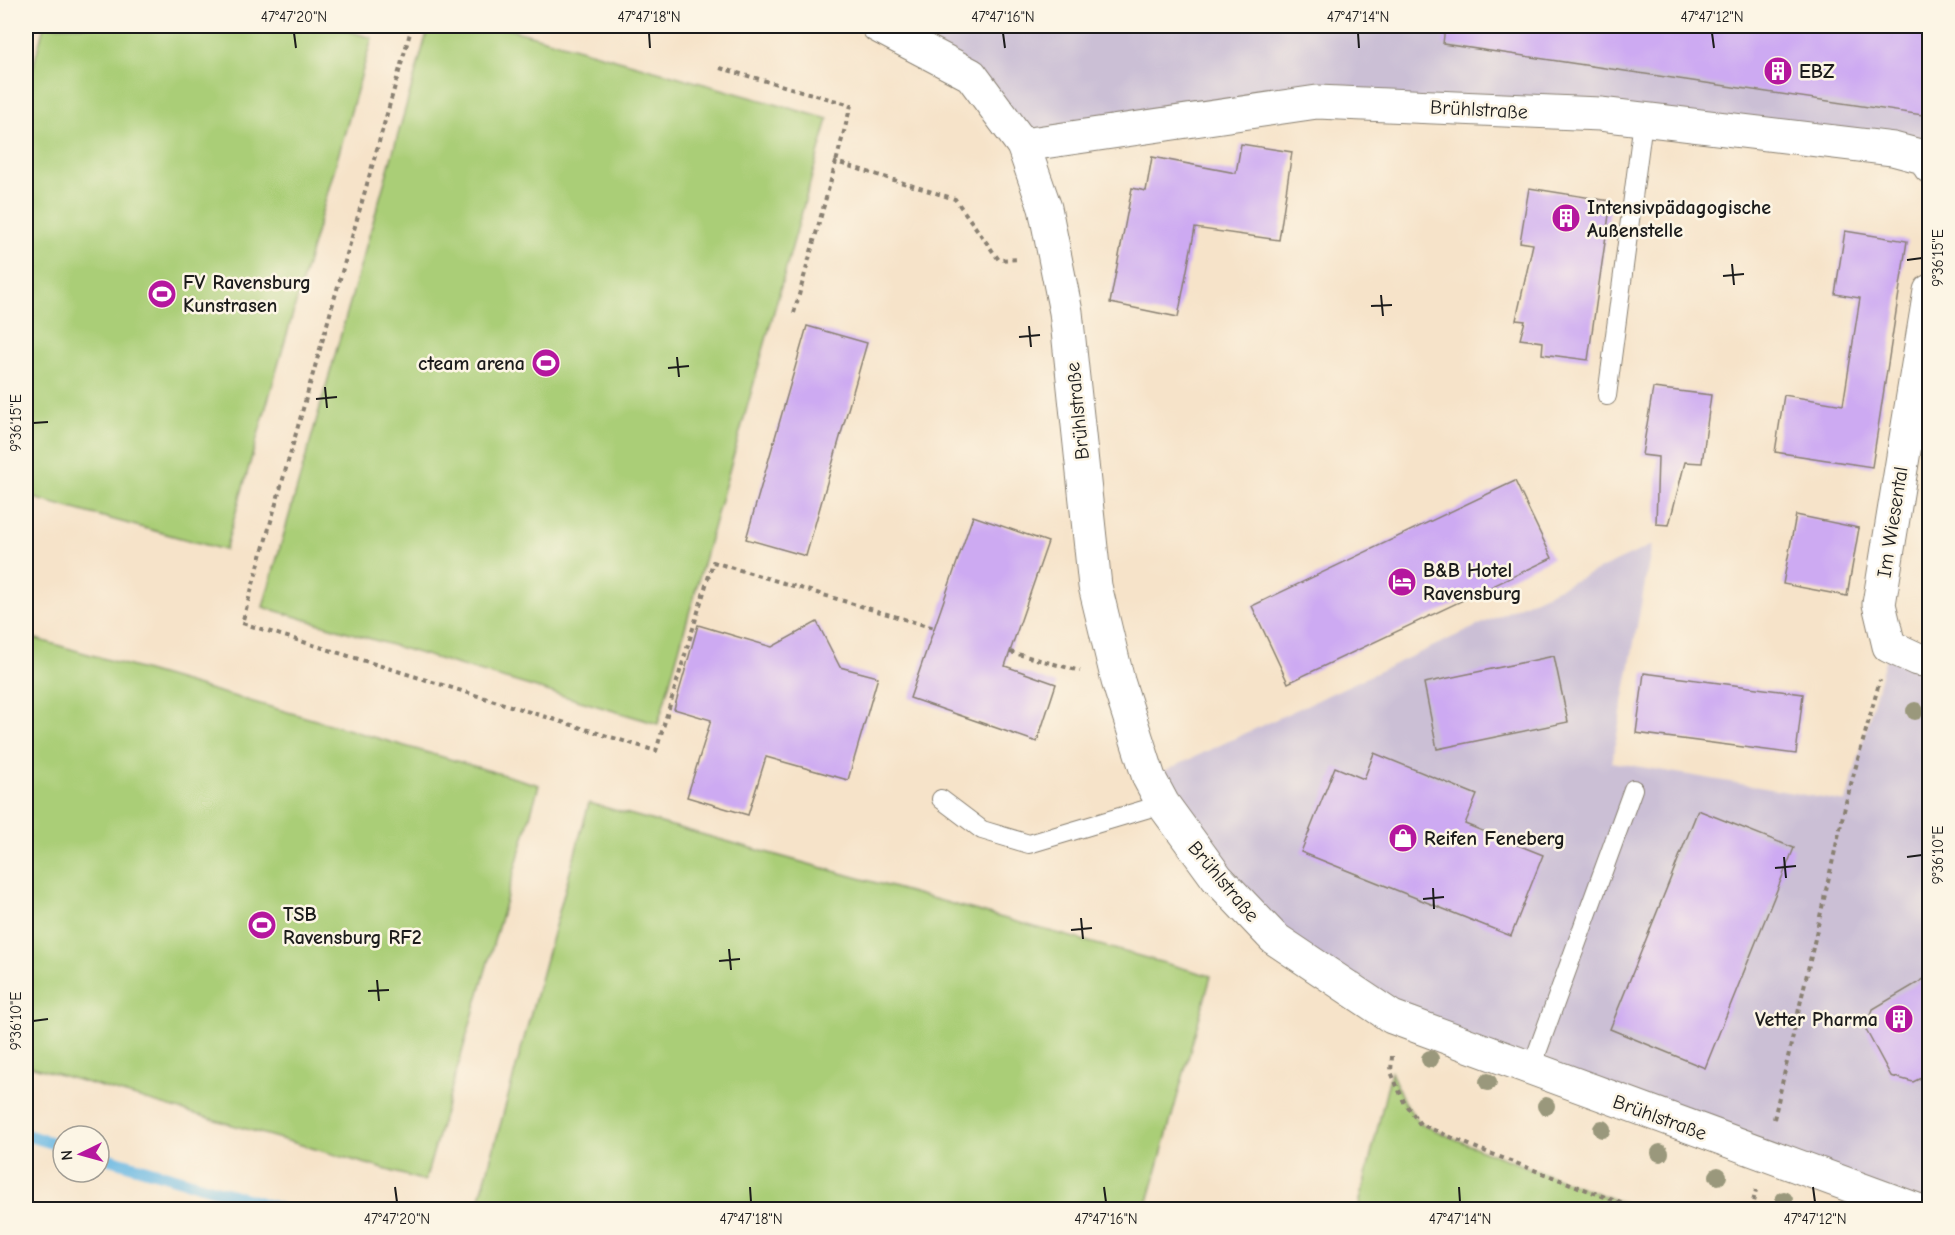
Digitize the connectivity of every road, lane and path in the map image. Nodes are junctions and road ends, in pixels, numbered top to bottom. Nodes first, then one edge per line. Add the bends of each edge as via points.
1 (412, 26) edge
2 (878, 26) edge
3 (720, 68) dead end
4 (1643, 121) junction
5 (1023, 144) junction
6 (836, 162) junction
7 (1929, 167) edge
8 (1056, 258) junction
9 (1929, 291) edge
10 (794, 313) dead end
11 (1607, 396) dead end
12 (934, 628) dead end
13 (1889, 646) junction
14 (1010, 652) dead end
15 (1929, 661) edge
16 (1118, 681) junction
17 (1633, 789) dead end
18 (941, 799) dead end
19 (1162, 804) junction
20 (1392, 1017) junction
21 (1531, 1069) junction
22 (1766, 1156) junction
23 (1640, 1209) edge
24 (1751, 1209) edge
25 (1917, 1209) edge

1 - 12 path via 242,623 656,751 712,562
2 - 5 street, Brühlstraße via 971,75
3 - 6 path via 851,105
4 - 5 street, Brühlstraße via 1600,114 1317,102
4 - 7 street, Brühlstraße via 1893,149 1927,158
4 - 11 lane
5 - 8 street, Brühlstraße via 1045,208
6 - 8 path via 955,200 999,260
6 - 10 path
8 - 16 street, Brühlstraße via 1066,312 1095,586
9 - 13 street, Im Wiesental via 1879,604
13 - 15 street
13 - 22 path via 1846,802
14 - 16 path
16 - 19 street, Brühlstraße via 1149,778
17 - 21 lane
18 - 19 lane via 982,830 1029,844
19 - 20 street, Brühlstraße via 1217,878 1274,938
20 - 21 street, Brühlstraße
20 - 23 path via 1391,1072 1404,1102 1420,1124
21 - 22 street, Brühlstraße
22 - 24 path
22 - 25 street, Brühlstraße

